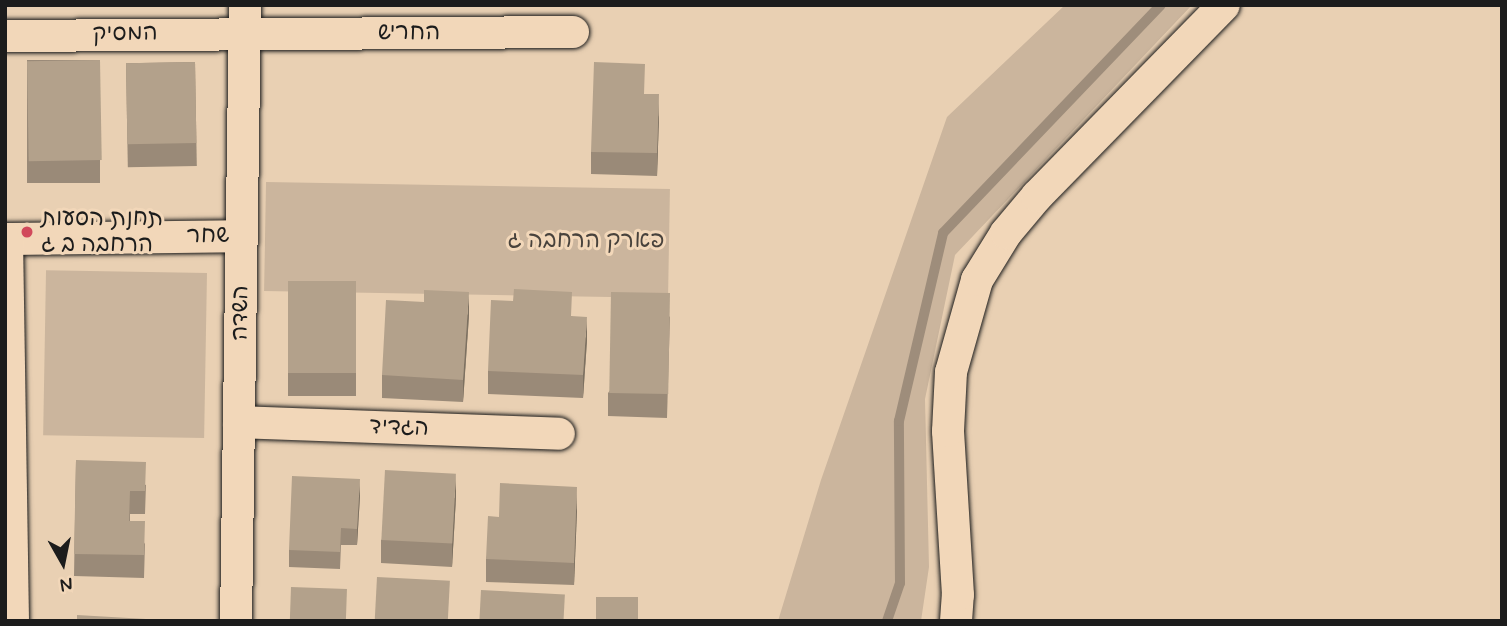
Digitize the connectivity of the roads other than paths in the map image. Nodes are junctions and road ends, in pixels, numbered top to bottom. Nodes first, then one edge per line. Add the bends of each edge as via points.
1 (1224, 5) edge
2 (245, 19) edge
3 (573, 33) dead end
4 (5, 36) edge
5 (242, 236) junction
6 (6, 239) edge
7 (239, 422) junction
8 (559, 433) dead end
9 (13, 621) edge
10 (236, 621) edge
11 (956, 621) edge

1 - 11 street via 1037,196 1006,233 977,280 951,372 948,431
2 - 3 street, החריש
2 - 4 street, המסיק
2 - 5 street, השדה
5 - 6 street, שחר
5 - 7 street, השדה
6 - 9 street
7 - 8 street, הגדיד
7 - 10 street, השדה

